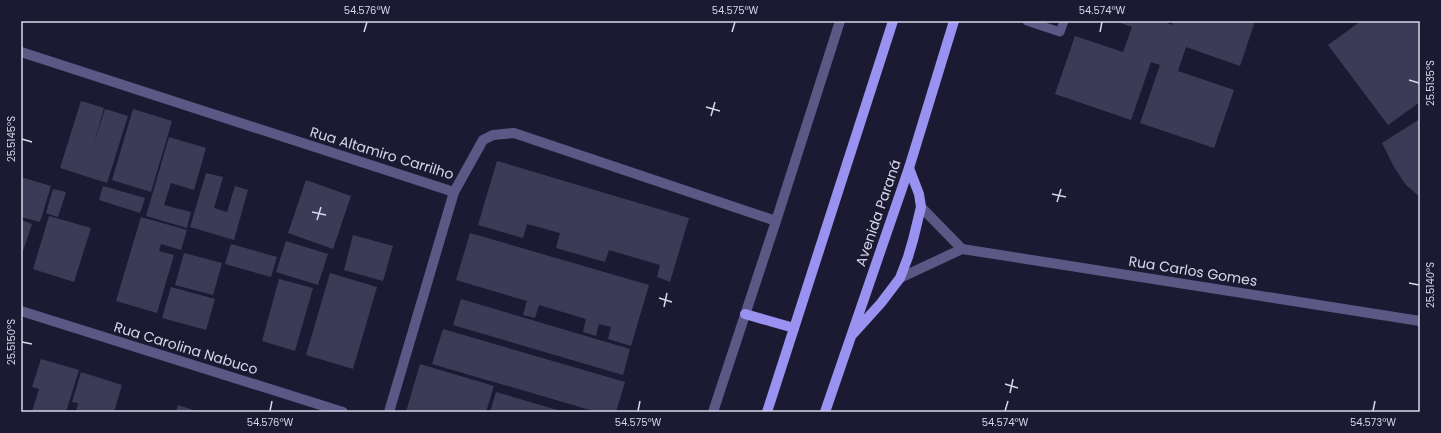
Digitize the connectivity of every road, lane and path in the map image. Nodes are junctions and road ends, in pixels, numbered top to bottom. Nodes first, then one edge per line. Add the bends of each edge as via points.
1 (840, 21) edge
2 (893, 21) edge
3 (954, 21) edge
4 (1027, 21) edge
5 (1064, 21) edge
6 (21, 52) edge
7 (909, 168) junction
8 (454, 192) junction
9 (921, 207) junction
10 (776, 221) junction
11 (962, 249) junction
12 (900, 278) junction
13 (21, 311) edge
14 (745, 314) junction
15 (1420, 321) edge
16 (794, 328) junction
17 (849, 339) junction
18 (344, 412) edge
19 (389, 412) edge
20 (713, 412) edge
21 (767, 412) edge
22 (825, 412) edge

1 - 10 street
2 - 16 main road
3 - 7 main road, Avenida Paraná
4 - 5 lane via 1060,32
6 - 8 street, Rua Altamiro Carrilho
7 - 9 main road
7 - 17 main road, Avenida Paraná
8 - 10 street, Rua Altamiro Carrilho via 483,140 493,135 514,133
8 - 19 street
9 - 11 street
9 - 12 main road
10 - 14 street
11 - 12 street
11 - 15 street, Rua Carlos Gomes
12 - 17 main road
13 - 18 street, Rua Carolina Nabuco
14 - 16 main road
14 - 20 street
16 - 21 main road
17 - 22 main road, Avenida Paraná

